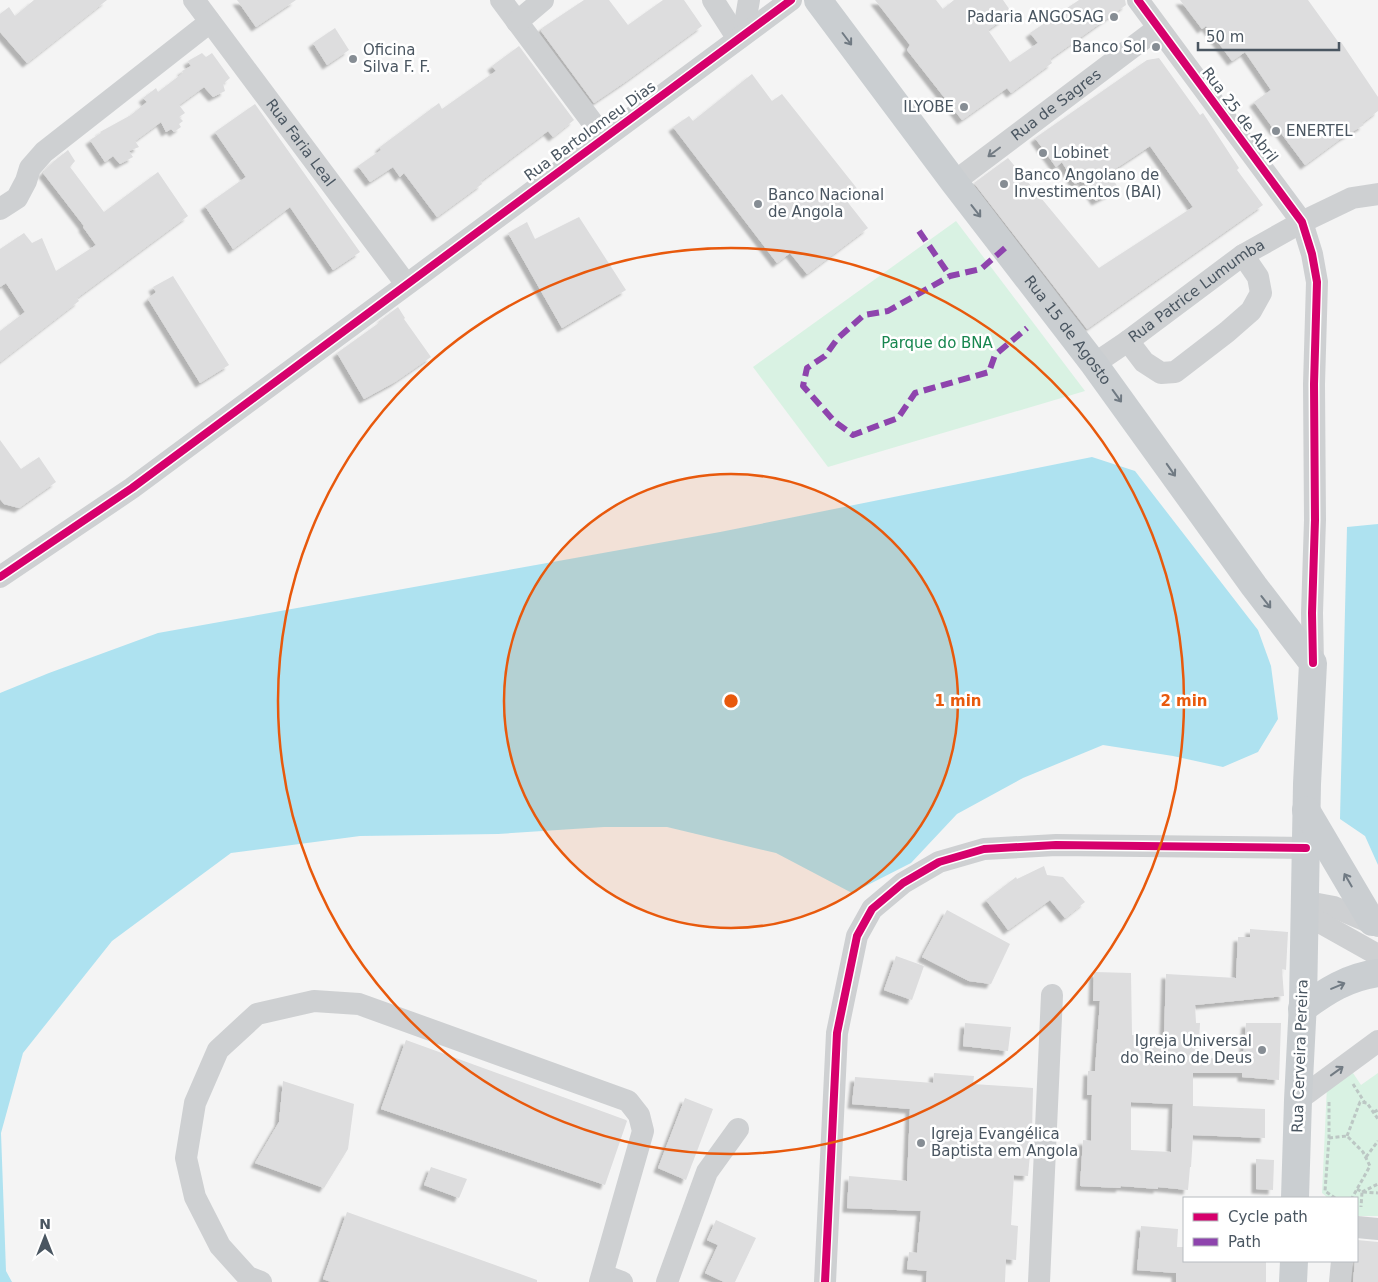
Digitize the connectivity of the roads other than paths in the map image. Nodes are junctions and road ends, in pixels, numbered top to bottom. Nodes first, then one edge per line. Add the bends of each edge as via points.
1 (194, 0) edge
2 (501, 0) edge
3 (544, 0) edge
4 (713, 0) edge
5 (749, 0) edge
6 (791, 0) edge
7 (818, 0) edge
8 (1138, 0) edge
9 (210, 22) junction
10 (517, 22) junction
11 (1158, 28) junction
12 (741, 37) junction
13 (604, 138) junction
14 (954, 182) junction
15 (1378, 182) edge
16 (1378, 194) edge
17 (1352, 198) junction
18 (0, 209) edge
19 (1302, 222) junction
20 (1243, 255) junction
21 (406, 284) junction
22 (1128, 341) junction
23 (1094, 364) junction
24 (0, 577) edge
25 (1313, 663) junction
26 (1307, 806) junction
27 (1306, 848) junction
28 (1305, 911) junction
29 (1375, 924) edge
30 (1378, 956) edge
31 (1378, 973) edge
32 (1052, 995) dead end
33 (1302, 1009) junction
34 (1378, 1041) edge
35 (1298, 1100) junction
36 (738, 1129) dead end
37 (1295, 1197) edge
38 (1358, 1220) edge
39 (1378, 1229) edge
40 (1294, 1262) edge
41 (1342, 1262) edge
42 (608, 1280) edge
43 (261, 1282) edge
44 (667, 1282) edge
45 (825, 1282) edge
46 (1040, 1282) edge
47 (1293, 1282) edge
48 (1340, 1282) edge

1 - 9 street, Rua Faria Leal
2 - 10 street
3 - 10 street
4 - 12 street
5 - 12 street
6 - 12 street, Rua Bartolomeu Dias
7 -> 14 main road, Rua 15 de Agosto
8 - 11 street, Rua 25 de Abril
9 - 18 street via 44,152 30,168 17,198
9 - 21 street, Rua Faria Leal
10 - 13 street
11 -> 14 street, Rua de Sagres
11 - 19 street, Rua 25 de Abril
12 - 13 street, Rua Bartolomeu Dias
13 - 21 street, Rua Bartolomeu Dias
14 -> 23 main road, Rua 15 de Agosto
15 - 17 street
16 - 17 street
17 - 19 street
19 - 20 street, Rua Patrice Lumumba
19 - 25 street, Rua 25 de Abril via 1317,282
20 - 22 street, Rua Patrice Lumumba
20 - 22 street via 1258,277 1261,293 1251,310 1175,372 1160,373 1144,362
21 - 24 street, Rua Bartolomeu Dias via 132,488
22 - 23 street, Rua Patrice Lumumba
23 -> 25 main road, Rua 15 de Agosto
25 - 26 main road, Rua Cerveira Pereira
26 - 27 main road, Rua Cerveira Pereira
29 -> 26 main road
27 - 28 main road, Rua Cerveira Pereira
27 - 45 street via 1056,845 984,849 939,862 903,883 872,909 858,936 838,1032
28 - 29 street via 1318,904
28 - 30 street
28 - 33 main road, Rua Cerveira Pereira
33 -> 31 main road via 1326,991 1363,975
32 - 46 street
33 - 35 main road, Rua Cerveira Pereira
35 -> 34 street
35 - 37 main road, Rua Cerveira Pereira
36 - 44 street via 707,1172
38 - 39 street
40 - 47 main road
41 - 48 street
42 - 43 street via 643,1131 639,1115 628,1100 359,1004 314,1001 257,1014 218,1050 195,1103 186,1158 195,1197 220,1246 248,1277

